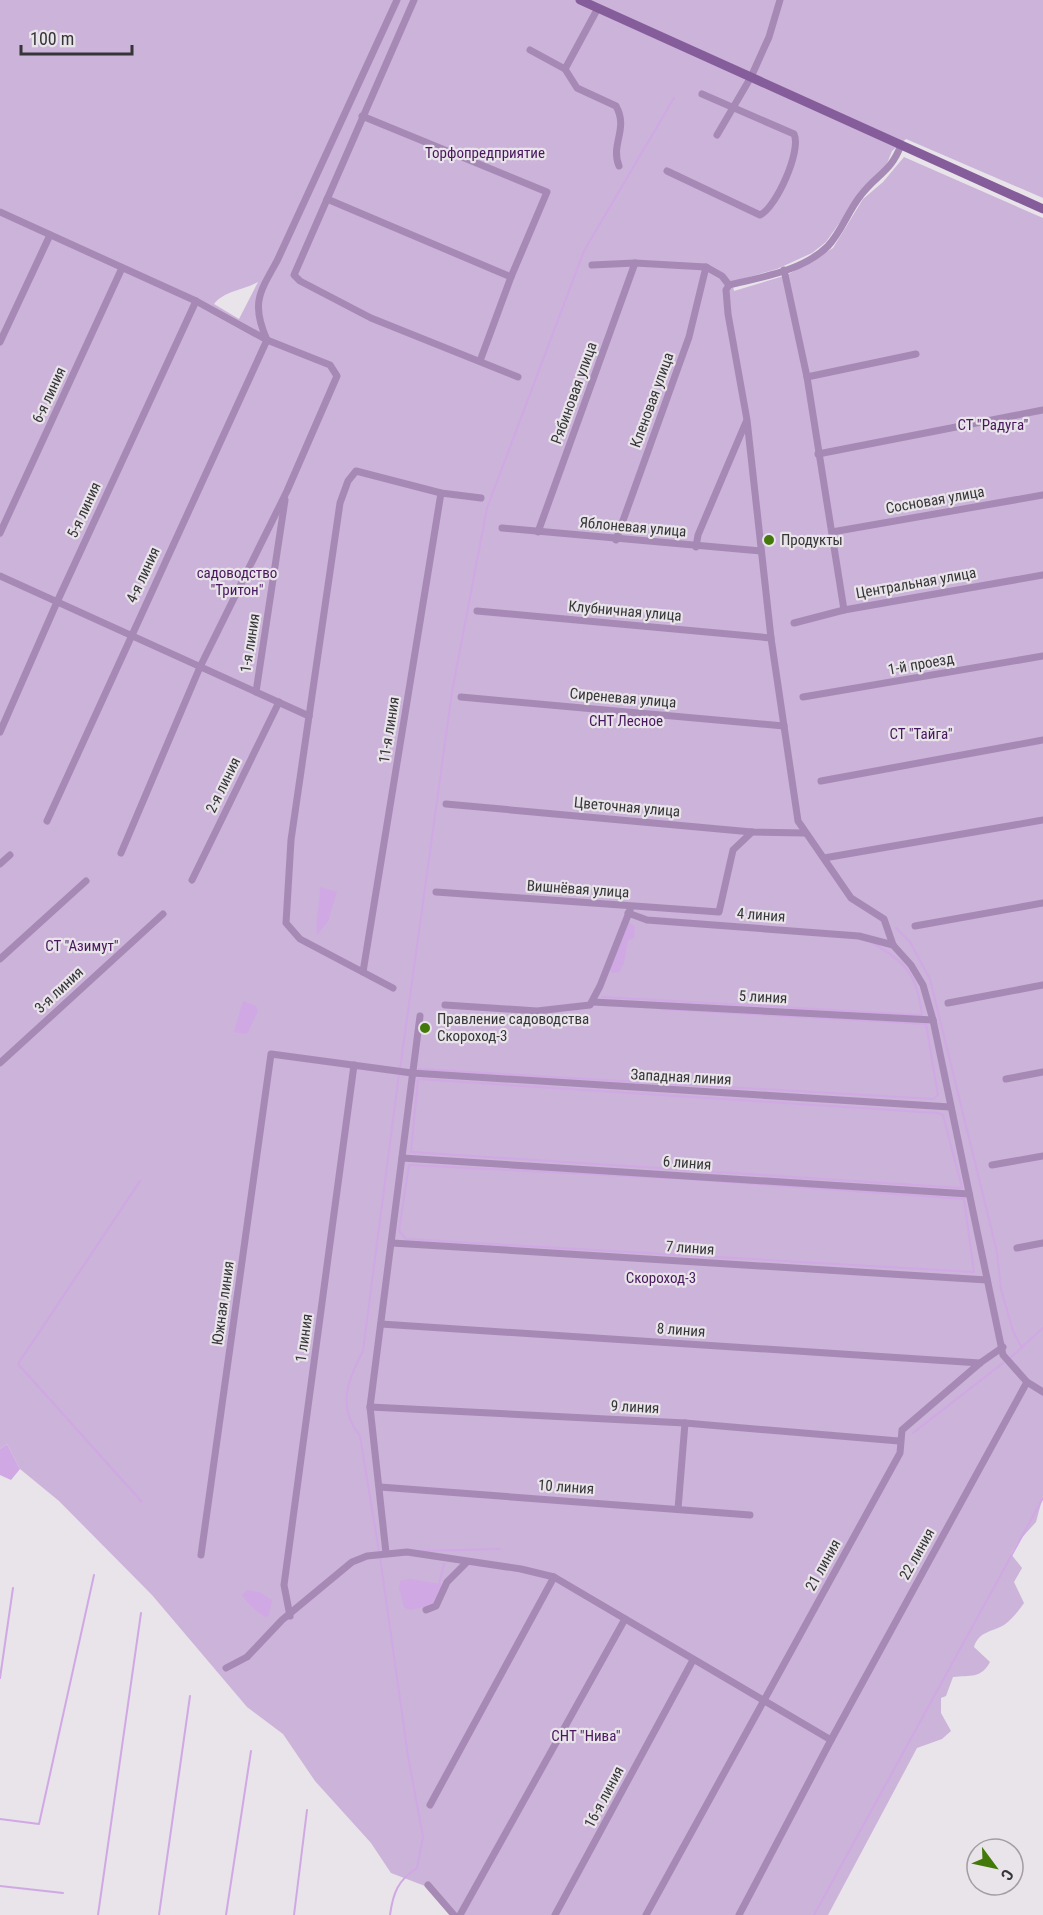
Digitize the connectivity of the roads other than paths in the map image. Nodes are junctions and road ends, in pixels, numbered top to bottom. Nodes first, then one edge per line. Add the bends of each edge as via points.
1 (397, 0) edge
2 (414, 0) edge
3 (580, 0) edge
4 (780, 0) edge
5 (598, 8) junction
6 (530, 50) dead end
7 (565, 69) junction
8 (751, 77) junction
9 (702, 94) dead end
10 (732, 108) junction
11 (362, 116) junction
12 (717, 135) dead end
13 (901, 145) junction
14 (619, 166) dead end
15 (667, 171) dead end
16 (327, 199) junction
17 (1043, 209) edge
18 (0, 212) edge
19 (50, 235) junction
20 (635, 263) junction
21 (592, 265) dead end
22 (706, 267) junction
23 (122, 268) junction
24 (784, 270) junction
25 (511, 277) junction
26 (729, 285) junction
27 (196, 301) junction
28 (267, 340) junction
29 (0, 342) edge
30 (916, 354) dead end
31 (480, 361) junction
32 (518, 377) dead end
33 (807, 377) junction
34 (1043, 410) edge
35 (747, 420) junction
36 (818, 454) junction
37 (286, 491) junction
38 (441, 493) junction
39 (1043, 495) edge
40 (481, 498) dead end
41 (502, 528) dead end
42 (538, 532) junction
43 (832, 532) junction
44 (0, 533) edge
45 (616, 540) junction
46 (696, 547) junction
47 (761, 551) junction
48 (1043, 575) edge
49 (0, 576) edge
50 (57, 602) junction
51 (843, 610) junction
52 (477, 611) dead end
53 (794, 623) dead end
54 (130, 635) junction
55 (771, 638) junction
56 (1043, 656) edge
57 (200, 667) junction
58 (256, 692) junction
59 (461, 697) dead end
60 (803, 697) dead end
61 (279, 702) junction
62 (309, 716) junction
63 (784, 726) junction
64 (0, 732) edge
65 (1043, 740) edge
66 (821, 781) dead end
67 (446, 804) dead end
68 (1043, 820) edge
69 (47, 821) dead end
70 (752, 832) junction
71 (805, 832) junction
72 (121, 853) dead end
73 (10, 855) dead end
74 (824, 858) junction
75 (0, 864) edge
76 (192, 880) dead end
77 (86, 881) dead end
78 (436, 892) dead end
79 (1043, 903) edge
80 (633, 906) junction
81 (163, 914) dead end
82 (628, 914) junction
83 (915, 926) dead end
84 (893, 945) junction
85 (0, 959) edge
86 (363, 972) junction
87 (1043, 985) edge
88 (393, 988) dead end
89 (593, 1002) junction
90 (948, 1003) dead end
91 (445, 1005) dead end
92 (420, 1016) dead end
93 (933, 1020) junction
94 (271, 1054) joint
95 (0, 1063) edge
96 (354, 1065) junction
97 (404, 1072) junction
98 (1043, 1072) edge
99 (1006, 1079) dead end
100 (950, 1107) junction
101 (1043, 1156) edge
102 (402, 1158) junction
103 (992, 1165) dead end
104 (969, 1194) junction
105 (392, 1243) junction
106 (1043, 1243) edge
107 (1017, 1248) dead end
108 (987, 1280) junction
109 (381, 1323) junction
110 (1003, 1347) junction
111 (980, 1363) junction
112 (1027, 1382) junction
113 (1043, 1392) edge
114 (370, 1407) junction
115 (685, 1423) junction
116 (899, 1441) junction
117 (380, 1487) junction
118 (678, 1509) junction
119 (750, 1515) dead end
120 (383, 1552) junction
121 (201, 1555) dead end
122 (467, 1562) junction
123 (554, 1577) junction
124 (426, 1610) dead end
125 (290, 1616) junction
126 (625, 1619) junction
127 (693, 1660) junction
128 (226, 1668) dead end
129 (764, 1700) junction
130 (831, 1740) junction
131 (430, 1805) dead end
132 (428, 1885) dead end
133 (454, 1915) edge
134 (460, 1915) edge
135 (555, 1915) edge
136 (646, 1915) edge
137 (739, 1915) edge

1 - 28 street via 261,289 258,321
2 - 11 street
3 - 5 main road
4 - 8 street
5 - 7 street
5 - 8 main road
6 - 7 street
7 - 14 street via 577,87 615,106 619,113
8 - 10 street
8 - 13 main road
9 - 10 street
10 - 12 street
10 - 15 street via 794,134 798,141 771,208 760,215
11 - 16 street
11 - 25 street via 547,192
13 - 17 main road
13 - 24 street via 891,166 861,195 827,247
16 - 25 street
16 - 31 street via 294,275 371,318
18 - 19 street
19 - 23 street
19 - 29 street
20 - 21 street
20 - 22 street
20 - 42 street, Рябиновая улица
22 - 26 street
22 - 45 street, Кленовая улица via 689,338
23 - 27 street
23 - 44 street, 6-я линия
24 - 26 street
24 - 33 street
25 - 31 street
26 - 35 street via 728,314
27 - 28 street
27 - 50 street, 5-я линия
28 - 37 street via 330,365 337,376
28 - 54 street, 4-я линия
30 - 33 street
31 - 32 street
33 - 36 street
34 - 36 street
35 - 46 street
35 - 47 street
36 - 43 street
37 - 57 street
37 - 58 street, 1-я линия
38 - 40 street
38 - 62 street via 356,471 348,482 340,503
38 - 86 street, 11-я линия
39 - 43 street, Сосновая улица
41 - 42 street, Яблоневая улица
42 - 45 street, Яблоневая улица
43 - 51 street
45 - 46 street, Яблоневая улица
46 - 47 street, Яблоневая улица
47 - 55 street
48 - 51 street, Центральная улица
49 - 50 street
50 - 54 street
50 - 64 street, 5-я линия
51 - 53 street, Центральная улица
52 - 55 street, Клубничная улица
54 - 57 street
54 - 69 street, 4-я линия
55 - 63 street
56 - 60 street, 1-й проезд
57 - 58 street
57 - 72 street
58 - 61 street
59 - 63 street, Сиреневая улица
61 - 62 street
61 - 76 street, 2-я линия
62 - 86 street via 291,840 286,923 300,939
63 - 71 street via 798,821
65 - 66 street
67 - 70 street, Цветочная улица
68 - 74 street
70 - 71 street, Цветочная улица
70 - 80 street, Вишнёвая улица via 733,850 719,912
71 - 74 street
73 - 75 street
74 - 84 street via 851,898 884,919
77 - 85 street
78 - 80 street, Вишнёвая улица
79 - 83 street
80 - 82 street
81 - 95 street, 3-я линия
82 - 84 street, 4 линия via 647,920 859,936
82 - 89 street
84 - 93 street via 923,985
86 - 88 street
87 - 90 street
89 - 91 street, 5 линия via 537,1011
89 - 93 street, 5 линия
92 - 97 street
93 - 100 street
94 - 96 street, Западная линия
94 - 121 street, Южная линия
96 - 97 street, Западная линия
96 - 125 street, 1 линия via 284,1585
97 - 100 street, Западная линия
97 - 102 street
98 - 99 street
100 - 104 street
101 - 103 street
102 - 104 street, 6 линия
102 - 105 street
104 - 108 street
105 - 108 street, 7 линия
105 - 109 street
106 - 107 street
108 - 110 street
109 - 111 street, 8 линия
109 - 114 street
110 - 111 street
110 - 112 street via 1003,1355
111 - 116 street via 902,1430
112 - 113 street
112 - 130 street, 22 линия
114 - 115 street, 9 линия
114 - 117 street
115 - 116 street, 9 линия
115 - 118 street
116 - 129 street, 21 линия via 900,1453
117 - 118 street, 10 линия
117 - 120 street
118 - 119 street, 10 линия
120 - 122 street
120 - 125 street via 352,1562
122 - 123 street
122 - 124 street via 447,1582 436,1606
123 - 126 street
123 - 131 street
125 - 128 street via 247,1657
126 - 127 street
126 - 134 street
127 - 129 street
127 - 135 street, 16-я линия
129 - 130 street
129 - 136 street, 21 линия
130 - 137 street, 22 линия
132 - 133 street

